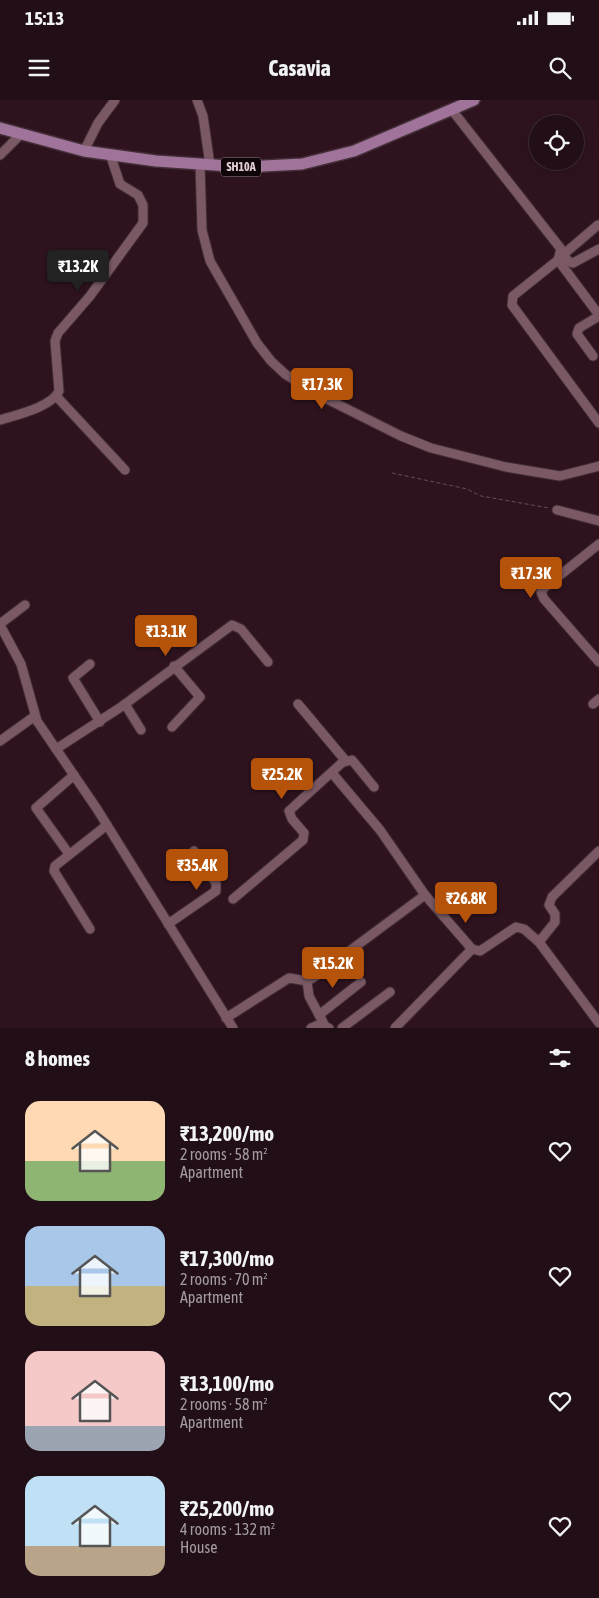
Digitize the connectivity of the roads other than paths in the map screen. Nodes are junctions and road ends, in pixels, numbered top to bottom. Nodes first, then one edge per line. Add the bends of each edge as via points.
1 (115, 100) edge
2 (197, 100) edge
3 (474, 100) edge
4 (461, 102) edge
5 (452, 110) junction
6 (0, 128) edge
7 (22, 134) junction
8 (84, 151) junction
9 (110, 154) junction
10 (0, 155) edge
11 (205, 165) junction
12 (598, 225) edge
13 (599, 249) edge
14 (561, 255) junction
15 (599, 315) edge
16 (593, 356) dead end
17 (57, 397) junction
18 (0, 420) edge
19 (599, 423) edge
20 (599, 466) edge
21 (125, 470) dead end
22 (557, 510) road end
23 (599, 521) edge
24 (599, 544) edge
25 (25, 605) dead end
26 (0, 624) edge
27 (268, 662) dead end
28 (599, 662) edge
29 (90, 664) dead end
30 (174, 666) junction
31 (124, 704) junction
32 (304, 708) dead end
33 (35, 716) junction
34 (100, 722) junction
35 (172, 727) dead end
36 (141, 730) dead end
37 (0, 741) edge
38 (56, 750) junction
39 (344, 762) junction
40 (332, 773) junction
41 (74, 774) junction
42 (374, 787) dead end
43 (107, 825) junction
44 (599, 851) edge
45 (194, 852) dead end
46 (69, 854) junction
47 (425, 895) junction
48 (233, 899) dead end
49 (168, 924) junction
50 (90, 929) dead end
51 (539, 942) junction
52 (472, 949) junction
53 (307, 981) junction
54 (361, 982) dead end
55 (390, 992) dead end
56 (319, 1015) junction
57 (226, 1018) junction
58 (599, 1023) edge
59 (327, 1026) edge
60 (233, 1028) edge
61 (310, 1028) edge
62 (342, 1028) edge
63 (395, 1028) edge

1 - 8 street via 98,123
2 - 11 street via 202,116
3 - 4 main road, SH10A
4 - 5 main road, SH10A
5 - 11 main road, SH10A via 354,151 302,164
5 - 14 street
6 - 7 main road, SH10A
7 - 8 main road, SH10A
7 - 10 street
8 - 9 main road, SH10A
9 - 11 main road, SH10A
9 - 17 street via 120,184 138,195 144,205 145,217 90,296 58,333 55,341
11 - 20 street via 202,230 210,261 257,343 285,374 314,393 431,448 560,476
12 - 14 street
13 - 14 street via 573,263
14 - 15 street
14 - 19 street via 516,292 512,305
15 - 16 street via 577,332
17 - 18 street via 49,403
17 - 21 street
22 - 23 street
24 - 28 street via 541,592
25 - 26 street
26 - 33 street via 21,664
27 - 30 street via 241,629 232,625
29 - 34 street via 73,678
30 - 31 street
30 - 35 street via 200,697
31 - 34 street
31 - 36 street
32 - 39 street via 328,733
33 - 37 street
33 - 38 street
34 - 38 street
38 - 41 street
39 - 40 street
39 - 42 street via 352,760
40 - 47 street via 380,830
40 - 48 street via 289,811 288,815 305,836
41 - 43 street
41 - 46 street via 36,808
43 - 46 street
43 - 49 street
44 - 51 street via 552,897 549,904 555,914 555,922
45 - 49 street via 216,884 216,891
46 - 50 street via 57,863 54,871
47 - 52 street
47 - 53 street
49 - 57 street
51 - 52 street via 524,929 516,927 480,951
51 - 58 street
52 - 63 street
53 - 56 street via 309,996
53 - 57 street via 289,978
54 - 56 street
55 - 62 street
56 - 59 street
57 - 60 street
59 - 61 street

